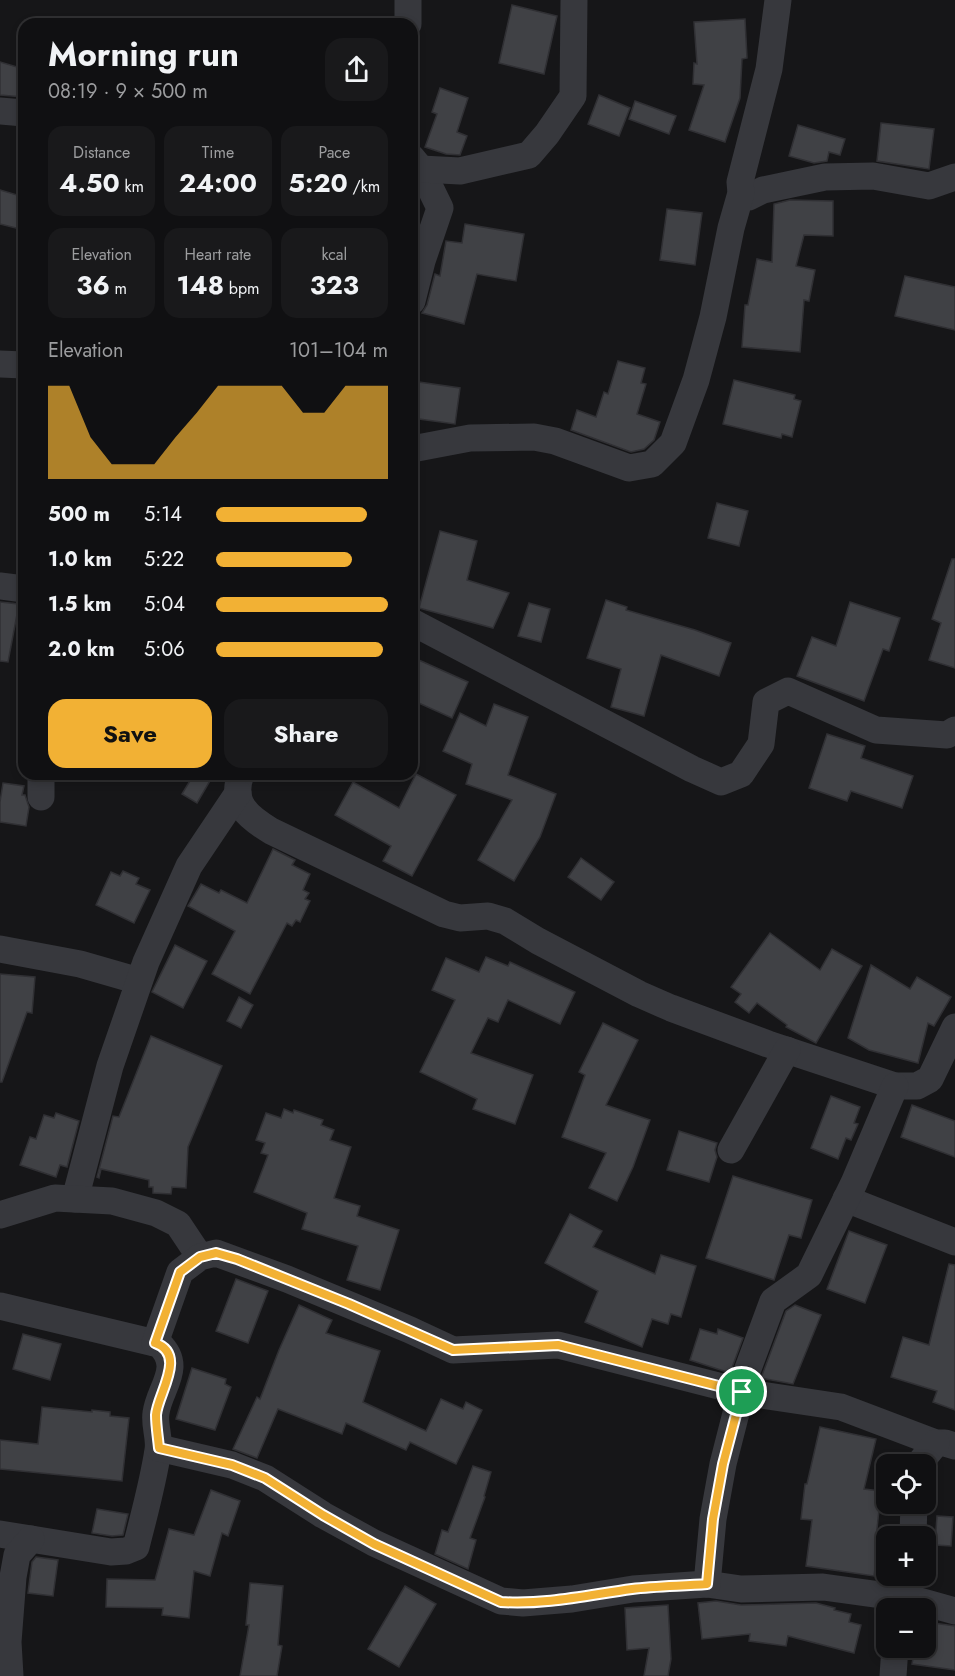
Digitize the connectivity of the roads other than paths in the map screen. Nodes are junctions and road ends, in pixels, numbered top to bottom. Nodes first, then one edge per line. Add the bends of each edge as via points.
1 (408, 0) edge
2 (574, 0) edge
3 (778, 0) edge
4 (408, 18) edge
5 (0, 111) edge
6 (18, 112) edge
7 (418, 164) edge
8 (418, 166) edge
9 (955, 177) edge
10 (741, 193) junction
11 (418, 277) edge
12 (0, 364) edge
13 (18, 365) edge
14 (418, 448) edge
15 (0, 586) edge
16 (18, 588) edge
17 (418, 625) edge
18 (953, 735) edge
19 (240, 783) edge
20 (0, 949) edge
21 (140, 981) junction
22 (955, 1027) edge
23 (787, 1050) junction
24 (895, 1086) junction
25 (731, 1150) dead end
26 (75, 1199) junction
27 (846, 1199) junction
28 (0, 1215) edge
29 (955, 1242) edge
30 (200, 1257) junction
31 (0, 1306) edge
32 (155, 1343) junction
33 (742, 1392) junction
34 (945, 1444) edge
35 (159, 1448) junction
36 (932, 1454) edge
37 (12, 1540) edge
38 (707, 1584) junction
39 (900, 1593) edge
40 (955, 1611) edge
41 (894, 1658) edge
42 (10, 1676) edge
43 (893, 1676) edge

1 - 4 street
2 - 7 street via 573,96 529,154 460,171
3 - 10 street via 769,69
5 - 6 street
8 - 11 street via 440,208
9 - 10 street via 929,186 873,176 825,177 763,190 749,197
10 - 14 street via 696,380 673,443 652,464 629,468 534,437 470,438
12 - 13 street
15 - 16 street
17 - 18 street via 721,782 741,774 761,744 766,702 788,691 876,730
19 - 21 street via 189,866
19 - 23 street via 242,808 271,831 444,914 506,921 639,994
20 - 21 street via 80,964
21 - 26 street via 110,1066
22 - 24 street via 930,1079 917,1086
23 - 24 street
23 - 25 street
24 - 27 street
26 - 28 street via 55,1198
26 - 30 street via 112,1201 156,1213 178,1224
27 - 29 street
27 - 33 street via 809,1275 773,1301
30 - 32 street via 180,1272
30 - 33 street via 216,1253 237,1259 453,1350 558,1345
31 - 32 street
32 - 35 street via 166,1350 170,1361 170,1373 156,1413
33 - 34 street via 841,1407
33 - 38 street via 721,1475
34 - 36 street
35 - 37 street via 136,1547 111,1552
35 - 38 street via 232,1465 265,1478 374,1544 501,1602 572,1599 633,1589
37 - 42 street
38 - 39 street via 741,1589 824,1587 881,1595
39 - 40 street
41 - 43 street

